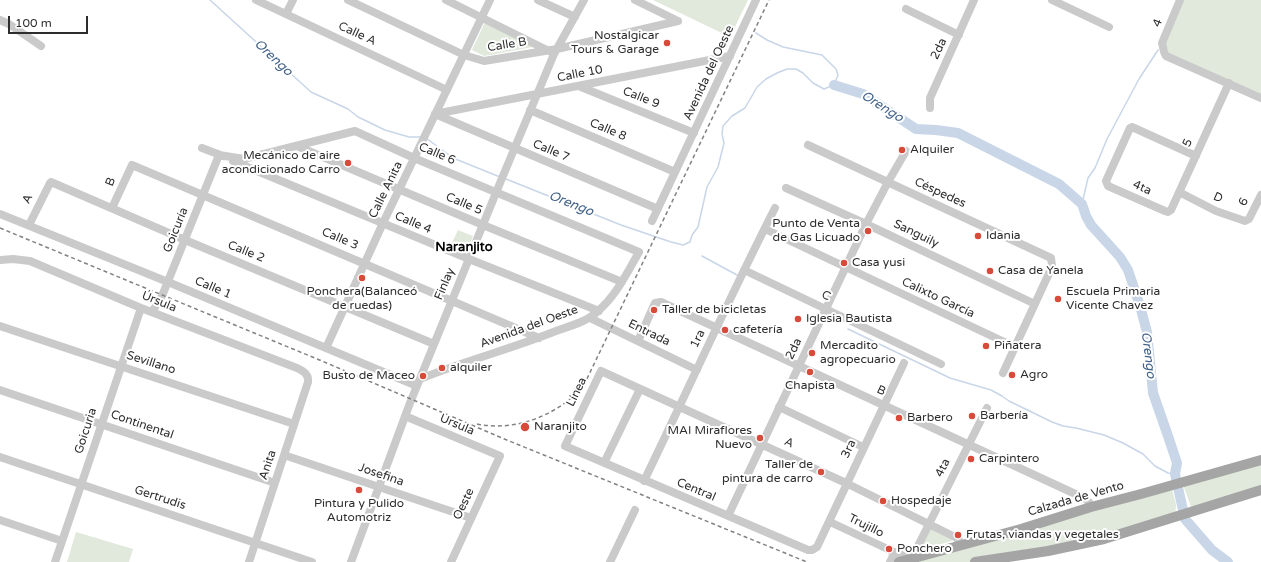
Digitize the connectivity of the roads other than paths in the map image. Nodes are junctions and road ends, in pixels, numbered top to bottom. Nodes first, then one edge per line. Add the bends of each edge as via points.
1 (256, 0) edge
2 (293, 0) edge
3 (348, 0) edge
4 (446, 0) edge
5 (490, 0) edge
6 (538, 0) edge
7 (584, 0) edge
8 (635, 0) edge
9 (756, 0) edge
10 (974, 0) edge
11 (1052, 0) edge
12 (1180, 0) edge
13 (1071, 4) edge
14 (906, 10) dead end
15 (286, 14) junction
16 (482, 17) junction
17 (575, 17) junction
18 (0, 20) edge
19 (1108, 28) dead end
20 (959, 35) junction
21 (41, 46) dead end
22 (553, 51) junction
23 (464, 54) junction
24 (730, 56) junction
25 (1229, 83) junction
26 (580, 86) junction
27 (447, 90) junction
28 (538, 94) junction
29 (1261, 98) edge
30 (930, 108) dead end
31 (530, 110) junction
32 (435, 114) junction
33 (694, 132) junction
34 (808, 145) dead end
35 (298, 146) junction
36 (202, 148) dead end
37 (514, 149) junction
38 (906, 151) dead end
39 (219, 155) junction
40 (1196, 156) junction
41 (414, 158) junction
42 (132, 165) joint
43 (675, 172) junction
44 (888, 182) junction
45 (50, 183) joint
46 (786, 188) dead end
47 (399, 190) junction
48 (496, 192) junction
49 (1179, 192) junction
50 (202, 195) junction
51 (1261, 195) edge
52 (112, 208) junction
53 (775, 208) dead end
54 (658, 209) junction
55 (1168, 212) joint
56 (0, 214) edge
57 (1248, 220) joint
58 (652, 221) dead end
59 (383, 223) junction
60 (866, 224) junction
61 (28, 225) junction
62 (483, 225) junction
63 (765, 229) junction
64 (185, 240) junction
65 (639, 252) joint
66 (469, 259) junction
67 (0, 260) edge
68 (365, 263) junction
69 (846, 268) junction
70 (744, 270) junction
71 (168, 282) junction
72 (622, 282) junction
73 (452, 300) junction
74 (1035, 304) junction
75 (345, 306) junction
76 (141, 308) junction
77 (826, 309) junction
78 (599, 311) junction
79 (152, 312) junction
80 (590, 318) junction
81 (0, 326) edge
82 (717, 328) junction
83 (539, 338) junction
84 (638, 341) junction
85 (434, 344) junction
86 (1015, 347) junction
87 (326, 348) junction
88 (904, 362) dead end
89 (941, 364) dead end
90 (120, 366) junction
91 (800, 366) junction
92 (697, 370) junction
93 (601, 371) joint
94 (1003, 373) dead end
95 (308, 376) joint
96 (418, 382) junction
97 (640, 389) junction
98 (0, 390) edge
99 (680, 406) junction
100 (883, 406) junction
101 (779, 407) junction
102 (987, 408) dead end
103 (405, 416) junction
104 (101, 424) junction
105 (294, 424) junction
106 (762, 444) junction
107 (968, 445) junction
108 (565, 446) joint
109 (863, 447) junction
110 (284, 455) junction
111 (500, 456) joint
112 (0, 457) edge
113 (1261, 460) edge
114 (604, 463) junction
115 (644, 481) junction
116 (275, 483) junction
117 (846, 483) junction
118 (81, 485) junction
119 (378, 487) junction
120 (1261, 490) edge
121 (1092, 507) junction
122 (635, 510) dead end
123 (728, 516) junction
124 (471, 518) junction
125 (0, 520) edge
126 (830, 522) junction
127 (930, 524) junction
128 (62, 541) junction
129 (255, 543) junction
130 (961, 545) junction
131 (817, 547) joint
132 (892, 552) junction
133 (910, 559) junction
134 (55, 562) edge
135 (249, 562) edge
136 (312, 562) edge
137 (351, 562) edge
138 (451, 562) edge
139 (610, 562) edge
140 (890, 562) edge
141 (899, 562) edge
142 (975, 562) edge

1 - 15 street, Calle A
2 - 15 street
3 - 23 street, Calle B
4 - 16 street
5 - 16 street, Calle Anita
6 - 17 street
7 - 17 street, Finlay
8 - 22 street, Calle B via 678,22
9 - 24 street, Avenida del Oeste
10 - 20 street, 2da
11 - 13 street
12 - 25 street, 4 via 1162,43 1166,56
13 - 19 street
14 - 20 street
15 - 27 street, Calle A
16 - 22 street
16 - 23 street, Calle Anita
17 - 22 street, Finlay
18 - 21 street
20 - 30 street, 2da via 930,98
22 - 23 street, Calle B via 484,61
22 - 28 street, Finlay
23 - 27 street, Calle Anita
24 - 26 street, Calle 10
24 - 33 street, Avenida del Oeste
25 - 29 street
25 - 40 street, 5
26 - 28 street, Calle 10
26 - 33 street, Calle 9
27 - 32 street, Calle Anita
28 - 31 street, Finlay
28 - 32 street, Calle 10
31 - 37 street, Finlay
31 - 43 street, Calle 8
32 - 37 street, Calle 7
32 - 41 street, Calle Anita
33 - 43 street, Avenida del Oeste
34 - 44 street, Céspedes
35 - 39 street, Calle 6 via 244,159
35 - 41 street, Calle 6 via 355,131
35 - 47 street, Calle 5
36 - 39 street
37 - 48 street, Finlay
37 - 54 street, Calle 7
38 - 44 street, 2da
39 - 50 street, Goicuría
39 - 59 street, Calle 4
40 - 49 street, 5
40 - 55 street, 4ta via 1130,128 1106,181 1107,184
41 - 47 street, Calle Anita
41 - 48 street, Calle 6
42 - 50 street, Calle 3
42 - 52 street, B
43 - 54 street, Avenida del Oeste
44 - 60 street, 2da
44 - 74 street, Céspedes via 1048,256 1052,261 1051,269
45 - 52 street, Calle 2
45 - 61 street, A
46 - 60 street, Sanguily
47 - 59 street, Calle Anita
47 - 62 street, Calle 5
48 - 62 street, Finlay
48 - 65 street, Calle 6
49 - 55 street, 5
49 - 57 street, D via 1216,211
50 - 64 street, Goicuría
50 - 68 street, Calle 3
51 - 57 street, 6
52 - 64 street, Calle 2
53 - 63 street, 1ra
54 - 58 street, Avenida del Oeste
56 - 61 street, Calle 1
59 - 66 street, Calle 4
59 - 68 street, Calle Anita
60 - 69 street, 2da
60 - 74 street, Sanguily
61 - 71 street, Calle 1
62 - 66 street, Finlay
62 - 72 street, Calle 5
63 - 69 street, Calixto García
63 - 70 street, 1ra
64 - 71 street, Goicuría
64 - 75 street, Calle 2
65 - 72 street, Avenida del Oeste
66 - 73 street, Finlay
66 - 78 street, Calle 4
67 - 76 street, Úrsula via 30,261
68 - 73 street, Calle 3
68 - 75 street, Calle Anita
69 - 77 street, 2da
69 - 86 street, Calixto García
70 - 77 street, C
70 - 82 street, 1ra
71 - 79 street, Goicuría
71 - 87 street, Calle 1
72 - 78 street, Avenida del Oeste
73 - 83 street, Calle 3
73 - 85 street, Finlay
74 - 86 street
75 - 85 street, Calle 2
75 - 87 street, Calle Anita
76 - 79 street, Úrsula
76 - 90 street, Goicuria
77 - 89 street, C
77 - 91 street, 2da
78 - 80 street, Avenida del Oeste
79 - 95 street, Úrsula via 297,368
80 - 83 street, Avenida del Oeste
80 - 84 street, Entrada
81 - 90 street, Sevillano
82 - 84 street, B via 658,302 655,303
82 - 91 street, B
82 - 92 street, 1ra
83 - 96 street, Avenida del Oeste
84 - 92 street, Entrada
85 - 96 street, Finlay
86 - 94 street
87 - 96 street, Calle 1
88 - 100 street, 3ra
90 - 104 street, Goicuria
90 - 105 street, Sevillano
91 - 100 street, B
91 - 101 street, 2da
92 - 99 street, 1ra
93 - 97 street, A
93 - 108 street, Línea
95 - 105 street, Anita
96 - 103 street, Finlay
97 - 99 street, A
97 - 114 street
98 - 104 street, Continental
99 - 106 street, A
99 - 115 street, 1ra
100 - 107 street, B
100 - 109 street, 3ra
101 - 106 street, 2da
101 - 109 street
102 - 107 street, 4ta
103 - 111 street, Ursula
103 - 119 street, Finlay
104 - 116 street, Continental
104 - 118 street, Goicuria
105 - 110 street, Anita
106 - 117 street, A
106 - 123 street, 2da
107 - 121 street, B via 1084,498
107 - 127 street, 4ta
108 - 114 street, Central
109 - 117 street, 3ra
110 - 116 street, Anita
110 - 119 street, Josefina
111 - 124 street, Oeste
112 - 118 street, Gertrudis
113 - 121 main road, Calzada de Vento
114 - 115 street, Central
115 - 123 street, Central
116 - 129 street, Anita
117 - 126 street, 3ra
117 - 127 street, A
118 - 128 street, Goicuria
118 - 129 street, Gertrudis
119 - 124 street, Josefina
119 - 137 street, Finlay
120 - 142 main road via 1104,539
121 - 130 main road, Calzada de Vento
122 - 139 street
123 - 131 street, Central via 808,550
124 - 138 street, Oeste
125 - 128 street
126 - 131 street, 3ra
126 - 132 street, Trujillo
127 - 130 street, A via 955,537
127 - 133 street, 4ta
128 - 134 street, Goicuria
129 - 135 street, Anita
129 - 136 street, Gertrudis
130 - 133 main road, Calzada de Vento
132 - 133 street, Trujillo
132 - 140 street, Trujillo
133 - 141 main road, Calzada de Vento

